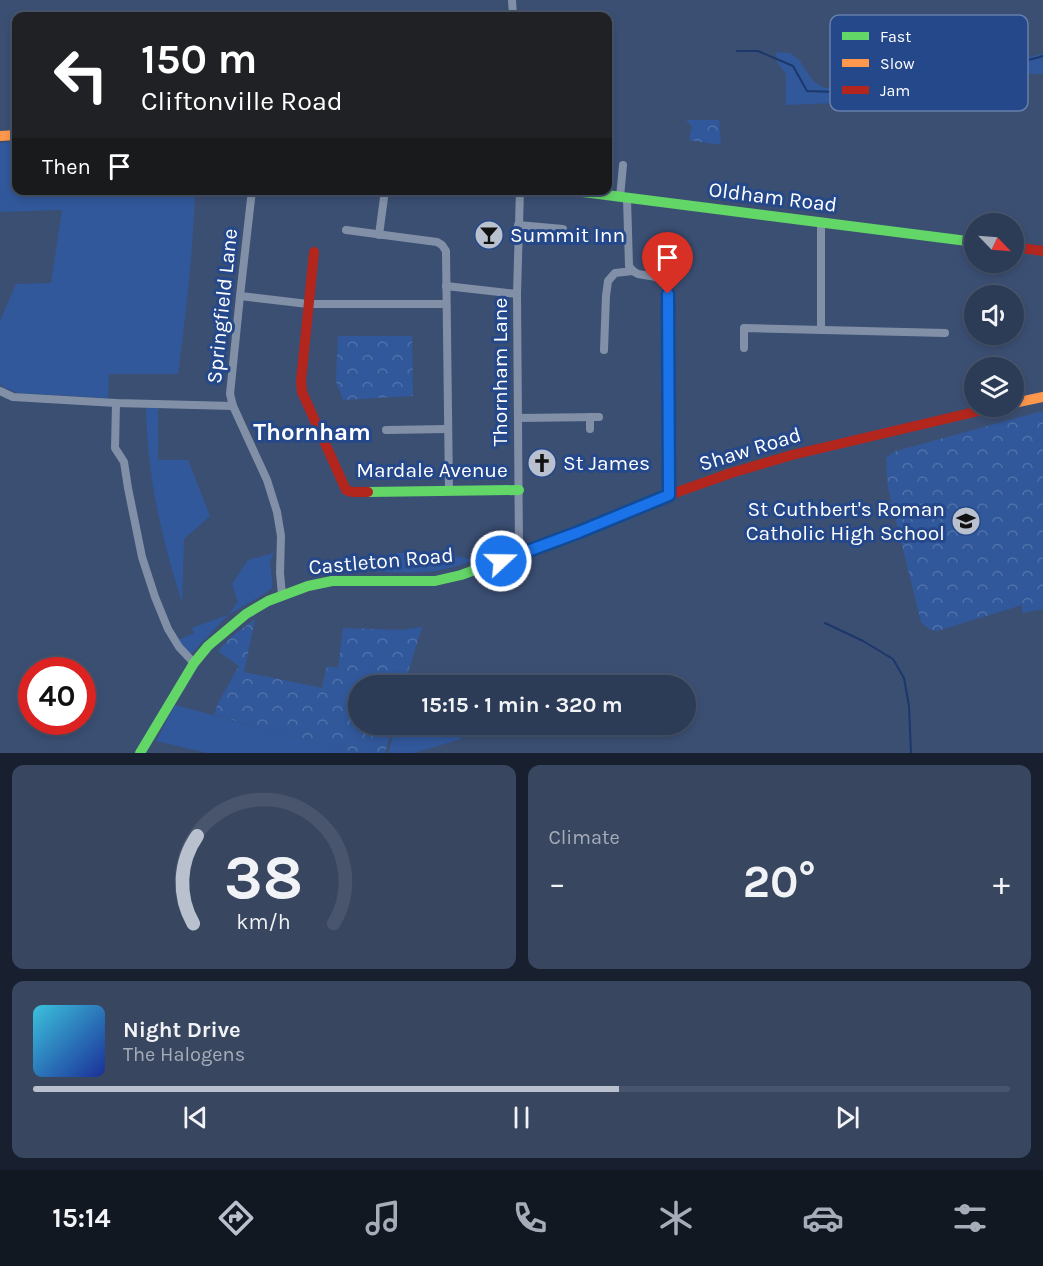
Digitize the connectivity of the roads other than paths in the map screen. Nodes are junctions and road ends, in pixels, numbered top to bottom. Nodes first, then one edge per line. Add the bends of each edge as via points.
1 (624, 165) dead end
2 (251, 195) edge
3 (384, 195) edge
4 (520, 195) edge
5 (608, 195) edge
6 (624, 197) junction
7 (821, 223) junction
8 (518, 225) junction
9 (563, 229) dead end
10 (346, 230) dead end
11 (379, 235) junction
12 (964, 241) edge
13 (1024, 248) edge
14 (1043, 250) edge
15 (314, 252) dead end
16 (633, 271) junction
17 (446, 286) junction
18 (517, 294) junction
19 (240, 296) junction
20 (308, 304) junction
21 (446, 304) junction
22 (821, 330) junction
23 (945, 333) dead end
24 (744, 348) dead end
25 (603, 350) dead end
26 (0, 391) edge
27 (1043, 397) edge
28 (1024, 401) edge
29 (116, 403) junction
30 (233, 406) junction
31 (964, 414) edge
32 (518, 418) junction
33 (448, 429) junction
34 (590, 429) dead end
35 (386, 430) dead end
36 (519, 490) junction
37 (448, 491) junction
38 (669, 495) junction
39 (519, 553) junction
40 (282, 595) junction
41 (194, 663) junction
42 (140, 753) edge

1 - 6 street
2 - 19 street, Springfield Lane
3 - 11 street
4 - 8 street, Thornham Lane
5 - 6 street, Oldham Road
6 - 7 street, Oldham Road
6 - 16 street via 629,266
7 - 12 street, Oldham Road
7 - 22 street
8 - 9 street
8 - 18 street, Thornham Lane
10 - 11 street
11 - 17 street via 442,245 446,251
13 - 14 street
15 - 20 street
16 - 25 street via 615,273 608,281
16 - 38 street via 656,277 665,283 668,294
17 - 18 street
17 - 21 street
18 - 32 street, Thornham Lane
19 - 20 street
19 - 30 street, Springfield Lane via 230,394
20 - 21 street
20 - 37 street, Mardale Avenue via 302,392 346,490
21 - 33 street
22 - 23 street
22 - 24 street via 744,328
26 - 29 street via 13,397
27 - 28 street
29 - 30 street
29 - 41 street via 115,448 124,462 142,557 168,629
30 - 40 street, Springfield Lane via 267,480 277,512
31 - 38 street, Shaw Road via 792,455
32 - 34 street via 595,417
32 - 36 street, Thornham Lane
33 - 35 street
33 - 37 street
36 - 37 street, Mardale Avenue
36 - 39 street, Thornham Lane
38 - 39 street, Shaw Road
39 - 40 street, Castleton Road via 435,581 340,580
40 - 41 street, Castleton Road via 246,614
41 - 42 street, Castleton Road

